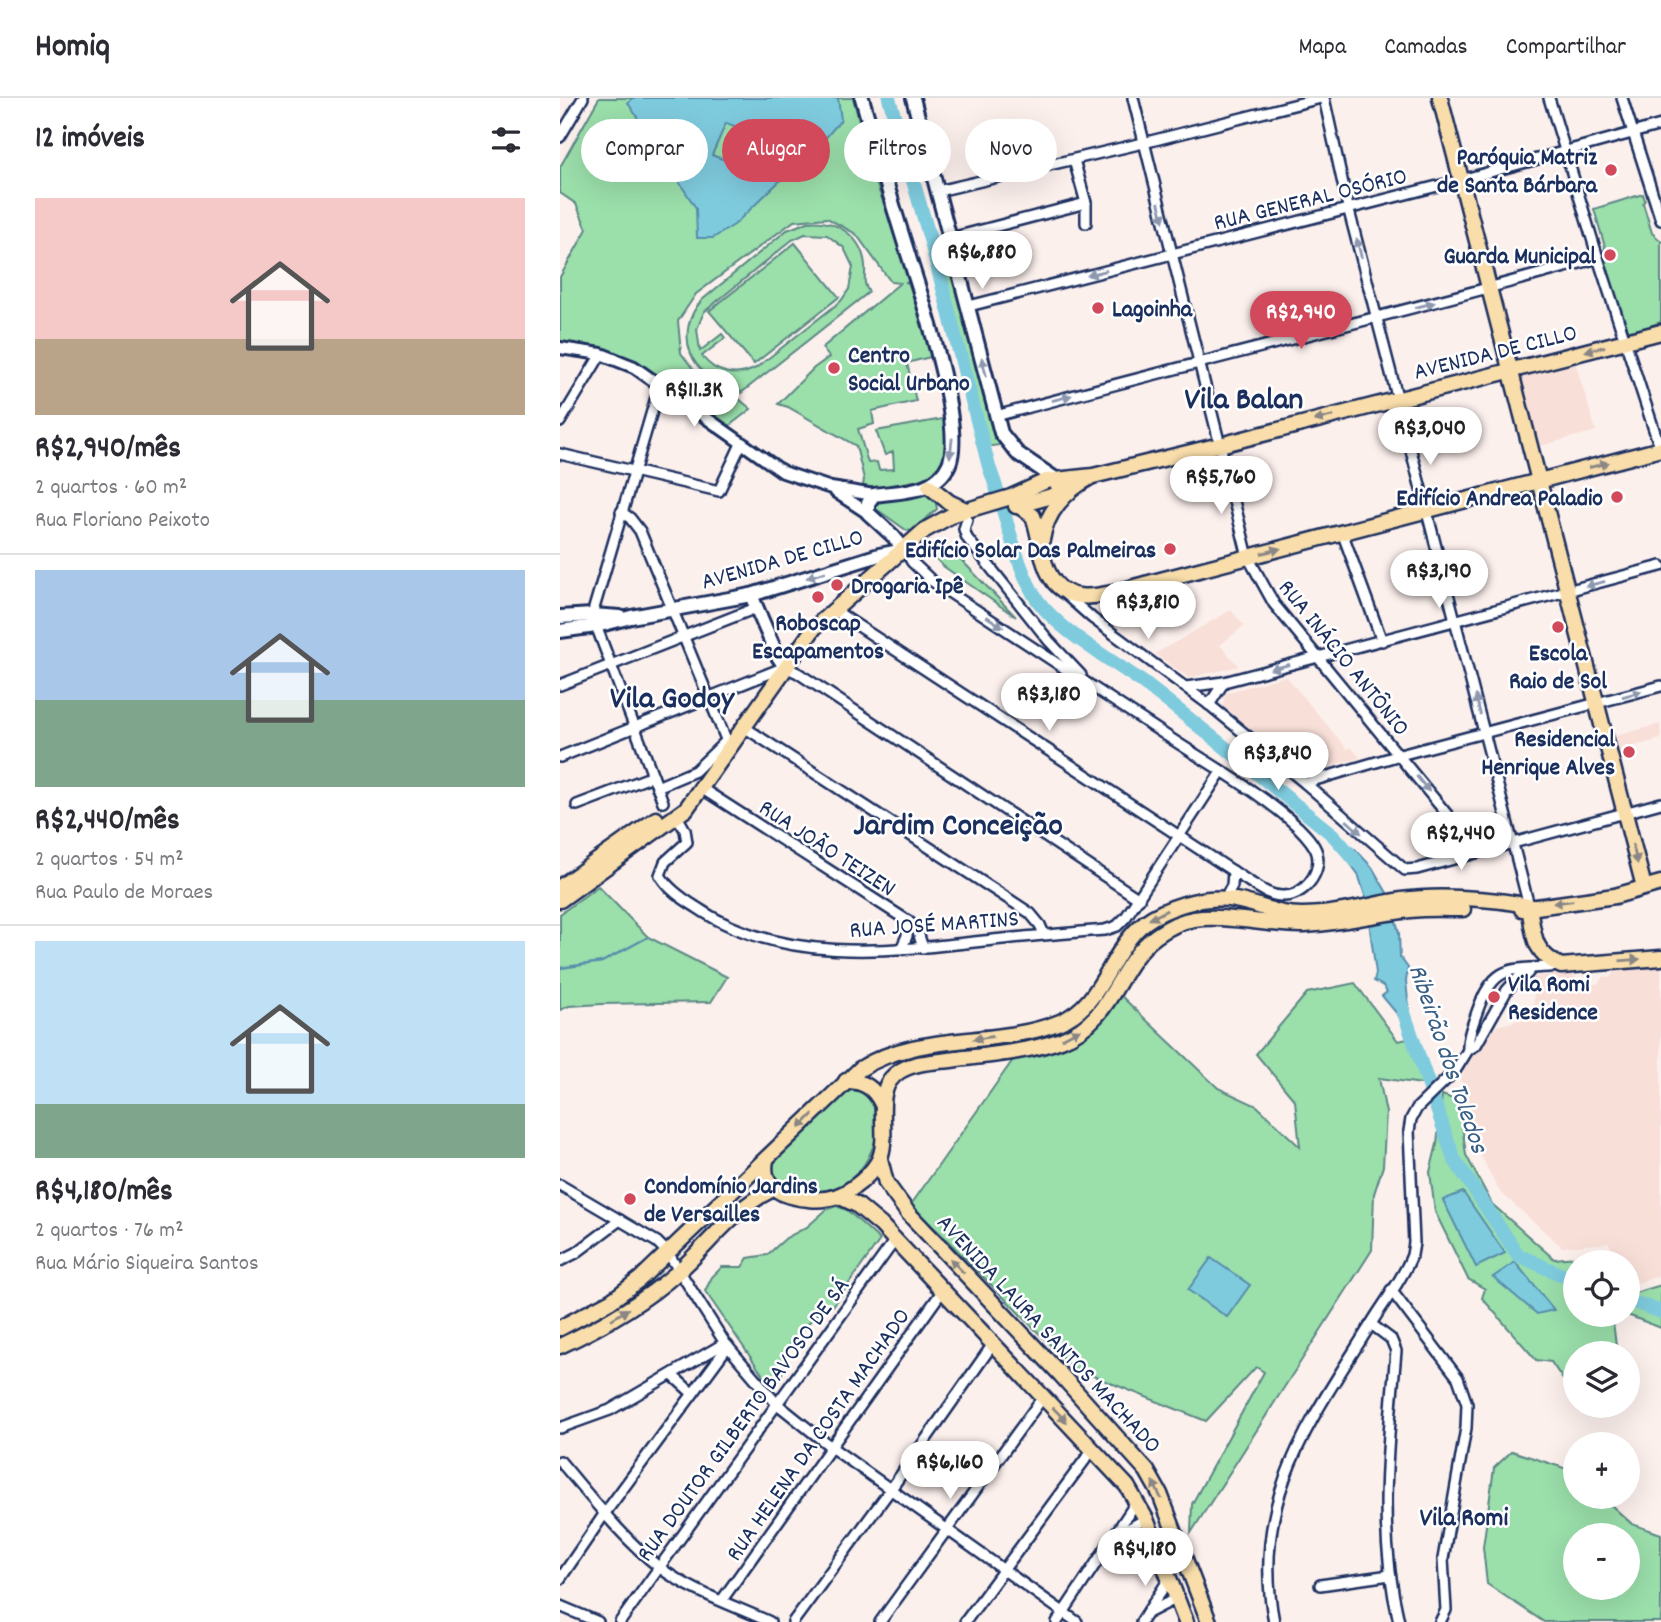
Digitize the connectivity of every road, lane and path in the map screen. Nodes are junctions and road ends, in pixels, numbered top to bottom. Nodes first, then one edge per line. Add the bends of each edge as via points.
1 (583, 98) edge
2 (862, 98) edge
3 (913, 98) edge
4 (1133, 98) edge
5 (1322, 98) edge
6 (1440, 98) edge
7 (1549, 98) edge
8 (1622, 98) edge
9 (1661, 125) edge
10 (562, 130) edge
11 (1632, 133) junction
12 (1143, 143) junction
13 (1565, 151) junction
14 (1074, 160) junction
15 (1461, 180) junction
16 (938, 191) junction
17 (1086, 203) junction
18 (1348, 207) junction
19 (1661, 220) edge
20 (1086, 223) dead end
21 (951, 238) junction
22 (1171, 253) junction
23 (1598, 258) junction
24 (1489, 289) junction
25 (969, 306) junction
26 (1377, 318) junction
27 (1661, 332) edge
28 (1625, 342) junction
29 (560, 348) edge
30 (601, 354) junction
31 (1198, 361) junction
32 (1509, 371) junction
33 (660, 384) junction
34 (1397, 399) junction
35 (996, 415) junction
36 (560, 422) edge
37 (741, 444) junction
38 (1220, 445) junction
39 (1661, 450) edge
40 (560, 454) edge
41 (633, 470) junction
42 (1093, 476) junction
43 (1057, 480) junction
44 (1538, 480) junction
45 (929, 486) junction
46 (831, 488) junction
47 (874, 495) junction
48 (1014, 503) junction
49 (1426, 509) junction
50 (621, 512) junction
51 (868, 513) junction
52 (974, 513) junction
53 (1342, 532) junction
54 (1041, 548) junction
55 (905, 550) junction
56 (1248, 557) junction
57 (1661, 566) edge
58 (1063, 592) junction
59 (1567, 592) junction
60 (751, 596) junction
61 (1097, 596) junction
62 (756, 608) junction
63 (673, 610) junction
64 (834, 610) junction
65 (560, 617) edge
66 (1093, 618) junction
67 (594, 620) junction
68 (1457, 621) junction
69 (560, 631) edge
70 (683, 638) junction
71 (1049, 641) junction
72 (1382, 641) junction
73 (1039, 651) junction
74 (1343, 651) junction
75 (1318, 657) junction
76 (611, 665) junction
77 (785, 667) junction
78 (1330, 672) junction
79 (1224, 682) junction
80 (560, 685) edge
81 (1092, 686) junction
82 (1661, 686) edge
83 (1186, 687) junction
84 (709, 699) junction
85 (1596, 704) junction
86 (1209, 705) junction
87 (744, 727) junction
88 (635, 728) junction
89 (1485, 733) junction
90 (728, 745) junction
91 (1400, 755) junction
92 (560, 757) edge
93 (1222, 772) junction
94 (653, 776) junction
95 (1305, 783) junction
96 (657, 787) junction
97 (700, 790) junction
98 (663, 802) dead end
99 (1661, 803) edge
100 (576, 805) dead end
101 (1624, 813) junction
102 (677, 816) junction
103 (1179, 836) junction
104 (1512, 842) junction
105 (1478, 852) junction
106 (592, 870) junction
107 (1233, 872) junction
108 (1248, 881) junction
109 (1661, 883) edge
110 (560, 887) edge
111 (1644, 887) junction
112 (1139, 899) junction
113 (1224, 899) junction
114 (560, 900) edge
115 (1246, 903) junction
116 (1529, 906) junction
117 (1030, 913) junction
118 (1354, 914) junction
119 (1218, 919) junction
120 (908, 921) junction
121 (1044, 934) junction
122 (1023, 936) junction
123 (923, 948) junction
124 (901, 949) junction
125 (1661, 957) edge
126 (1561, 966) junction
127 (1531, 969) junction
128 (1478, 1008) junction
129 (1495, 1014) junction
130 (1468, 1050) junction
131 (846, 1081) junction
132 (882, 1104) junction
133 (880, 1159) junction
134 (766, 1160) junction
135 (560, 1185) edge
136 (773, 1188) junction
137 (838, 1196) junction
138 (597, 1206) junction
139 (620, 1220) junction
140 (605, 1231) junction
141 (895, 1240) junction
142 (668, 1254) junction
143 (560, 1261) edge
144 (680, 1270) junction
145 (943, 1290) junction
146 (1391, 1290) junction
147 (1371, 1324) junction
148 (560, 1328) edge
149 (726, 1344) junction
150 (993, 1344) junction
151 (560, 1346) edge
152 (673, 1375) junction
153 (692, 1393) junction
154 (1043, 1397) junction
155 (776, 1403) junction
156 (560, 1428) edge
157 (831, 1447) junction
158 (1093, 1449) junction
159 (560, 1461) edge
160 (891, 1489) junction
161 (1137, 1501) junction
162 (605, 1513) junction
163 (1146, 1519) junction
164 (947, 1529) junction
165 (1115, 1536) junction
166 (659, 1567) junction
167 (1003, 1569) junction
168 (1390, 1575) junction
169 (560, 1579) edge
170 (1169, 1579) junction
171 (1320, 1586) dead end
172 (1177, 1598) junction
173 (722, 1601) junction
174 (560, 1606) edge
175 (1064, 1613) junction
176 (1144, 1618) edge
177 (598, 1622) edge
178 (620, 1622) edge
179 (771, 1622) edge
180 (793, 1622) edge
181 (880, 1622) edge
182 (965, 1622) edge
183 (1056, 1622) edge
184 (1077, 1622) edge
185 (1186, 1622) edge
186 (1209, 1622) edge
187 (1275, 1622) edge
188 (1399, 1622) edge
189 (1440, 1622) edge

1 - 10 street
2 -> 45 main road via 921,295 953,427 948,464
3 - 16 main road
4 - 12 street, RUA INÁCIO ANTÔNIO
5 - 12 street
5 - 18 street
6 - 15 main road
7 - 13 street
8 - 11 street
9 - 11 street, RUA GENERAL OSÓRIO
11 - 13 street, RUA GENERAL OSÓRIO
11 - 19 street
12 - 14 street
12 -> 22 street, RUA INÁCIO ANTÔNIO
13 - 15 street, RUA GENERAL OSÓRIO
13 - 23 street
14 - 16 street
14 - 17 street
15 - 18 street, RUA GENERAL OSÓRIO
15 - 24 main road
16 - 21 main road
17 - 20 street
17 - 21 street
18 - 22 street, RUA GENERAL OSÓRIO
26 -> 18 street
21 - 25 main road
22 -> 25 street, RUA GENERAL OSÓRIO
22 - 31 street, RUA INÁCIO ANTÔNIO
23 - 24 street
23 - 28 street
26 -> 24 street
24 - 32 main road
35 -> 25 main road
26 - 31 street
26 - 34 street
27 - 28 main road, AVENIDA DE CILLO
28 -> 32 main road, AVENIDA DE CILLO
28 - 39 street
29 - 30 street
30 - 33 street via 634,366
30 - 36 street
35 -> 31 street
31 - 38 street, RUA INÁCIO ANTÔNIO
32 - 34 main road, AVENIDA DE CILLO
32 - 44 main road
33 - 37 street
33 - 41 street
34 -> 38 main road, AVENIDA DE CILLO
34 - 49 street
35 - 43 main road via 1011,447
37 - 41 street via 719,491
37 - 46 street via 783,472
38 - 42 main road, AVENIDA DE CILLO
38 - 56 street, RUA INÁCIO ANTÔNIO
44 -> 39 main road
40 - 41 street
41 - 50 street
42 - 43 main road, AVENIDA DE CILLO
42 - 54 main road via 1074,486 1056,507 1046,524
43 - 48 main road via 1056,495
44 - 49 main road
44 - 59 main road
45 - 47 main road
45 - 52 main road
46 - 47 street
46 - 51 street
47 - 51 main road
48 - 52 main road
48 - 54 main road via 1033,516
49 - 53 main road
49 - 68 street
50 - 63 street via 636,523
50 - 67 street
51 - 55 main road
52 - 55 main road via 934,523
52 - 71 street via 964,529 967,538
56 -> 53 main road
53 - 72 street
54 - 58 main road via 1049,575
55 -> 60 main road, AVENIDA DE CILLO
55 - 64 main road
55 -> 73 street via 932,581
56 - 61 main road
56 - 75 street, RUA INÁCIO ANTÔNIO via 1275,604
57 -> 59 street
58 - 61 main road
58 - 66 street
59 - 68 street
59 - 85 main road
60 - 62 main road
60 - 63 main road, AVENIDA DE CILLO
61 - 66 street via 1089,606
62 - 70 street
62 - 77 main road
63 - 67 main road, AVENIDA DE CILLO
63 - 70 street
64 - 77 main road
64 - 103 street
65 - 67 main road, AVENIDA DE CILLO
66 - 83 street
67 - 69 main road, AVENIDA DE CILLO
67 - 76 street
68 - 72 street
89 -> 68 street
70 - 76 street
70 - 84 street
71 - 73 street
71 - 81 street
72 - 74 street
73 - 81 street
74 - 75 street
74 - 78 street
75 - 78 street, RUA INÁCIO ANTÔNIO
75 -> 79 street
76 - 80 street
76 - 88 street
77 - 84 street
77 - 87 main road
77 - 112 street
78 - 91 street, RUA INÁCIO ANTÔNIO
79 - 83 street
79 - 86 street
81 - 93 street
85 -> 82 street
83 - 86 street
84 - 88 street
84 - 90 street
85 - 89 street
85 - 101 main road
86 - 95 street
87 - 90 main road
87 - 117 street
88 - 92 street
88 - 94 street
89 - 91 street
89 - 104 street
90 - 96 street via 695,771
90 - 97 main road
91 - 95 street
91 -> 105 street, RUA INÁCIO ANTÔNIO
93 - 103 street, RUA JOSÉ MARTINS
93 - 108 street via 1300,828 1316,852 1313,877 1294,894 1272,894
94 - 96 street
94 - 100 street
95 -> 105 street via 1405,870
96 - 98 street
97 - 102 main road
97 - 106 main road
97 - 120 street, RUA JOÃO TEIZEN
99 - 101 street
101 - 104 street
101 -> 111 main road
102 - 106 main road
102 - 124 street, RUA JOSÉ MARTINS via 687,842 665,862 660,875 704,913 754,936 788,944 843,950
103 - 107 street
103 - 112 street, RUA JOSÉ MARTINS
104 - 105 street
104 - 116 street
106 - 110 main road
106 - 114 main road
107 - 108 street
107 - 113 street
108 - 115 street
109 - 111 main road
111 -> 116 main road via 1615,896
112 - 121 street, RUA JOSÉ MARTINS via 1117,926
113 - 115 main road
113 -> 131 main road via 1181,905 1137,928 1089,1000 1063,1021 995,1037 894,1051
115 - 118 main road via 1301,915
115 - 119 main road via 1237,915
116 - 118 main road via 1438,899
116 - 126 main road via 1538,949
117 - 121 street
117 - 122 street
118 - 119 main road via 1303,925
132 -> 119 main road via 888,1083 907,1067 1019,1050 1073,1034 1100,1013 1134,958 1153,938 1192,919
120 - 123 street, RUA JOÃO TEIZEN via 917,929
120 - 124 street
121 - 122 street, RUA JOSÉ MARTINS
122 - 123 street, RUA JOSÉ MARTINS
123 - 124 street, RUA JOSÉ MARTINS
126 -> 125 main road
126 - 127 street
127 - 128 street via 1509,970 1498,976
127 - 129 street via 1507,990
128 - 129 street via 1487,1006
128 - 130 street
129 - 130 street
130 - 146 street via 1455,1071 1414,1114 1409,1132 1413,1249
131 - 132 main road via 869,1086
131 -> 134 main road
132 - 133 main road
133 - 137 main road via 858,1185
186 -> 133 main road, AVENIDA LAURA SANTOS MACHADO via 1147,1471 908,1213 886,1183
134 - 136 main road via 765,1176
134 - 142 main road
135 - 138 street
136 - 137 main road via 797,1198
136 - 144 main road via 750,1201
137 - 141 main road, AVENIDA LAURA SANTOS MACHADO via 857,1205
138 - 139 street
138 - 140 street
139 - 140 street
139 - 142 street
140 - 143 street
141 - 145 main road, AVENIDA LAURA SANTOS MACHADO
141 - 155 street, RUA DOUTOR GILBERTO BAVOSO DE SÁ
142 - 144 street
142 - 148 main road via 611,1301
144 - 149 street
151 -> 144 main road via 621,1314
145 - 150 main road, AVENIDA LAURA SANTOS MACHADO
145 - 157 street, RUA HELENA DA COSTA MACHADO
146 - 147 street
146 - 189 street via 1458,1378 1467,1404 1443,1559 1447,1606
147 - 168 street via 1391,1339 1396,1351 1385,1484
147 - 187 street via 1301,1438 1282,1483 1269,1550
149 - 152 street
149 - 153 street
149 - 155 street
150 - 154 main road, AVENIDA LAURA SANTOS MACHADO
150 - 160 street
152 - 153 street
152 - 156 street via 610,1410
153 - 162 street
154 -> 158 main road, AVENIDA LAURA SANTOS MACHADO
154 - 164 street
155 - 157 street
155 - 166 street, RUA DOUTOR GILBERTO BAVOSO DE SÁ
157 - 160 street
157 - 173 street, RUA HELENA DA COSTA MACHADO
158 - 161 main road, AVENIDA LAURA SANTOS MACHADO
158 - 167 street
159 - 162 street
160 - 164 street
160 - 180 street
161 - 163 main road, AVENIDA LAURA SANTOS MACHADO
161 - 165 street
162 - 166 street
162 - 169 street
163 - 165 street
163 - 170 main road, AVENIDA LAURA SANTOS MACHADO
164 - 167 street
164 - 181 street
165 - 175 street
166 - 173 street
166 - 178 street, RUA DOUTOR GILBERTO BAVOSO DE SÁ
167 - 175 street
167 - 182 street
168 - 171 street
168 - 188 street
170 - 172 main road, AVENIDA LAURA SANTOS MACHADO
170 - 176 street
172 - 176 street
172 - 185 main road, AVENIDA LAURA SANTOS MACHADO
173 - 179 street
174 - 177 street
175 - 183 street
175 - 184 street

